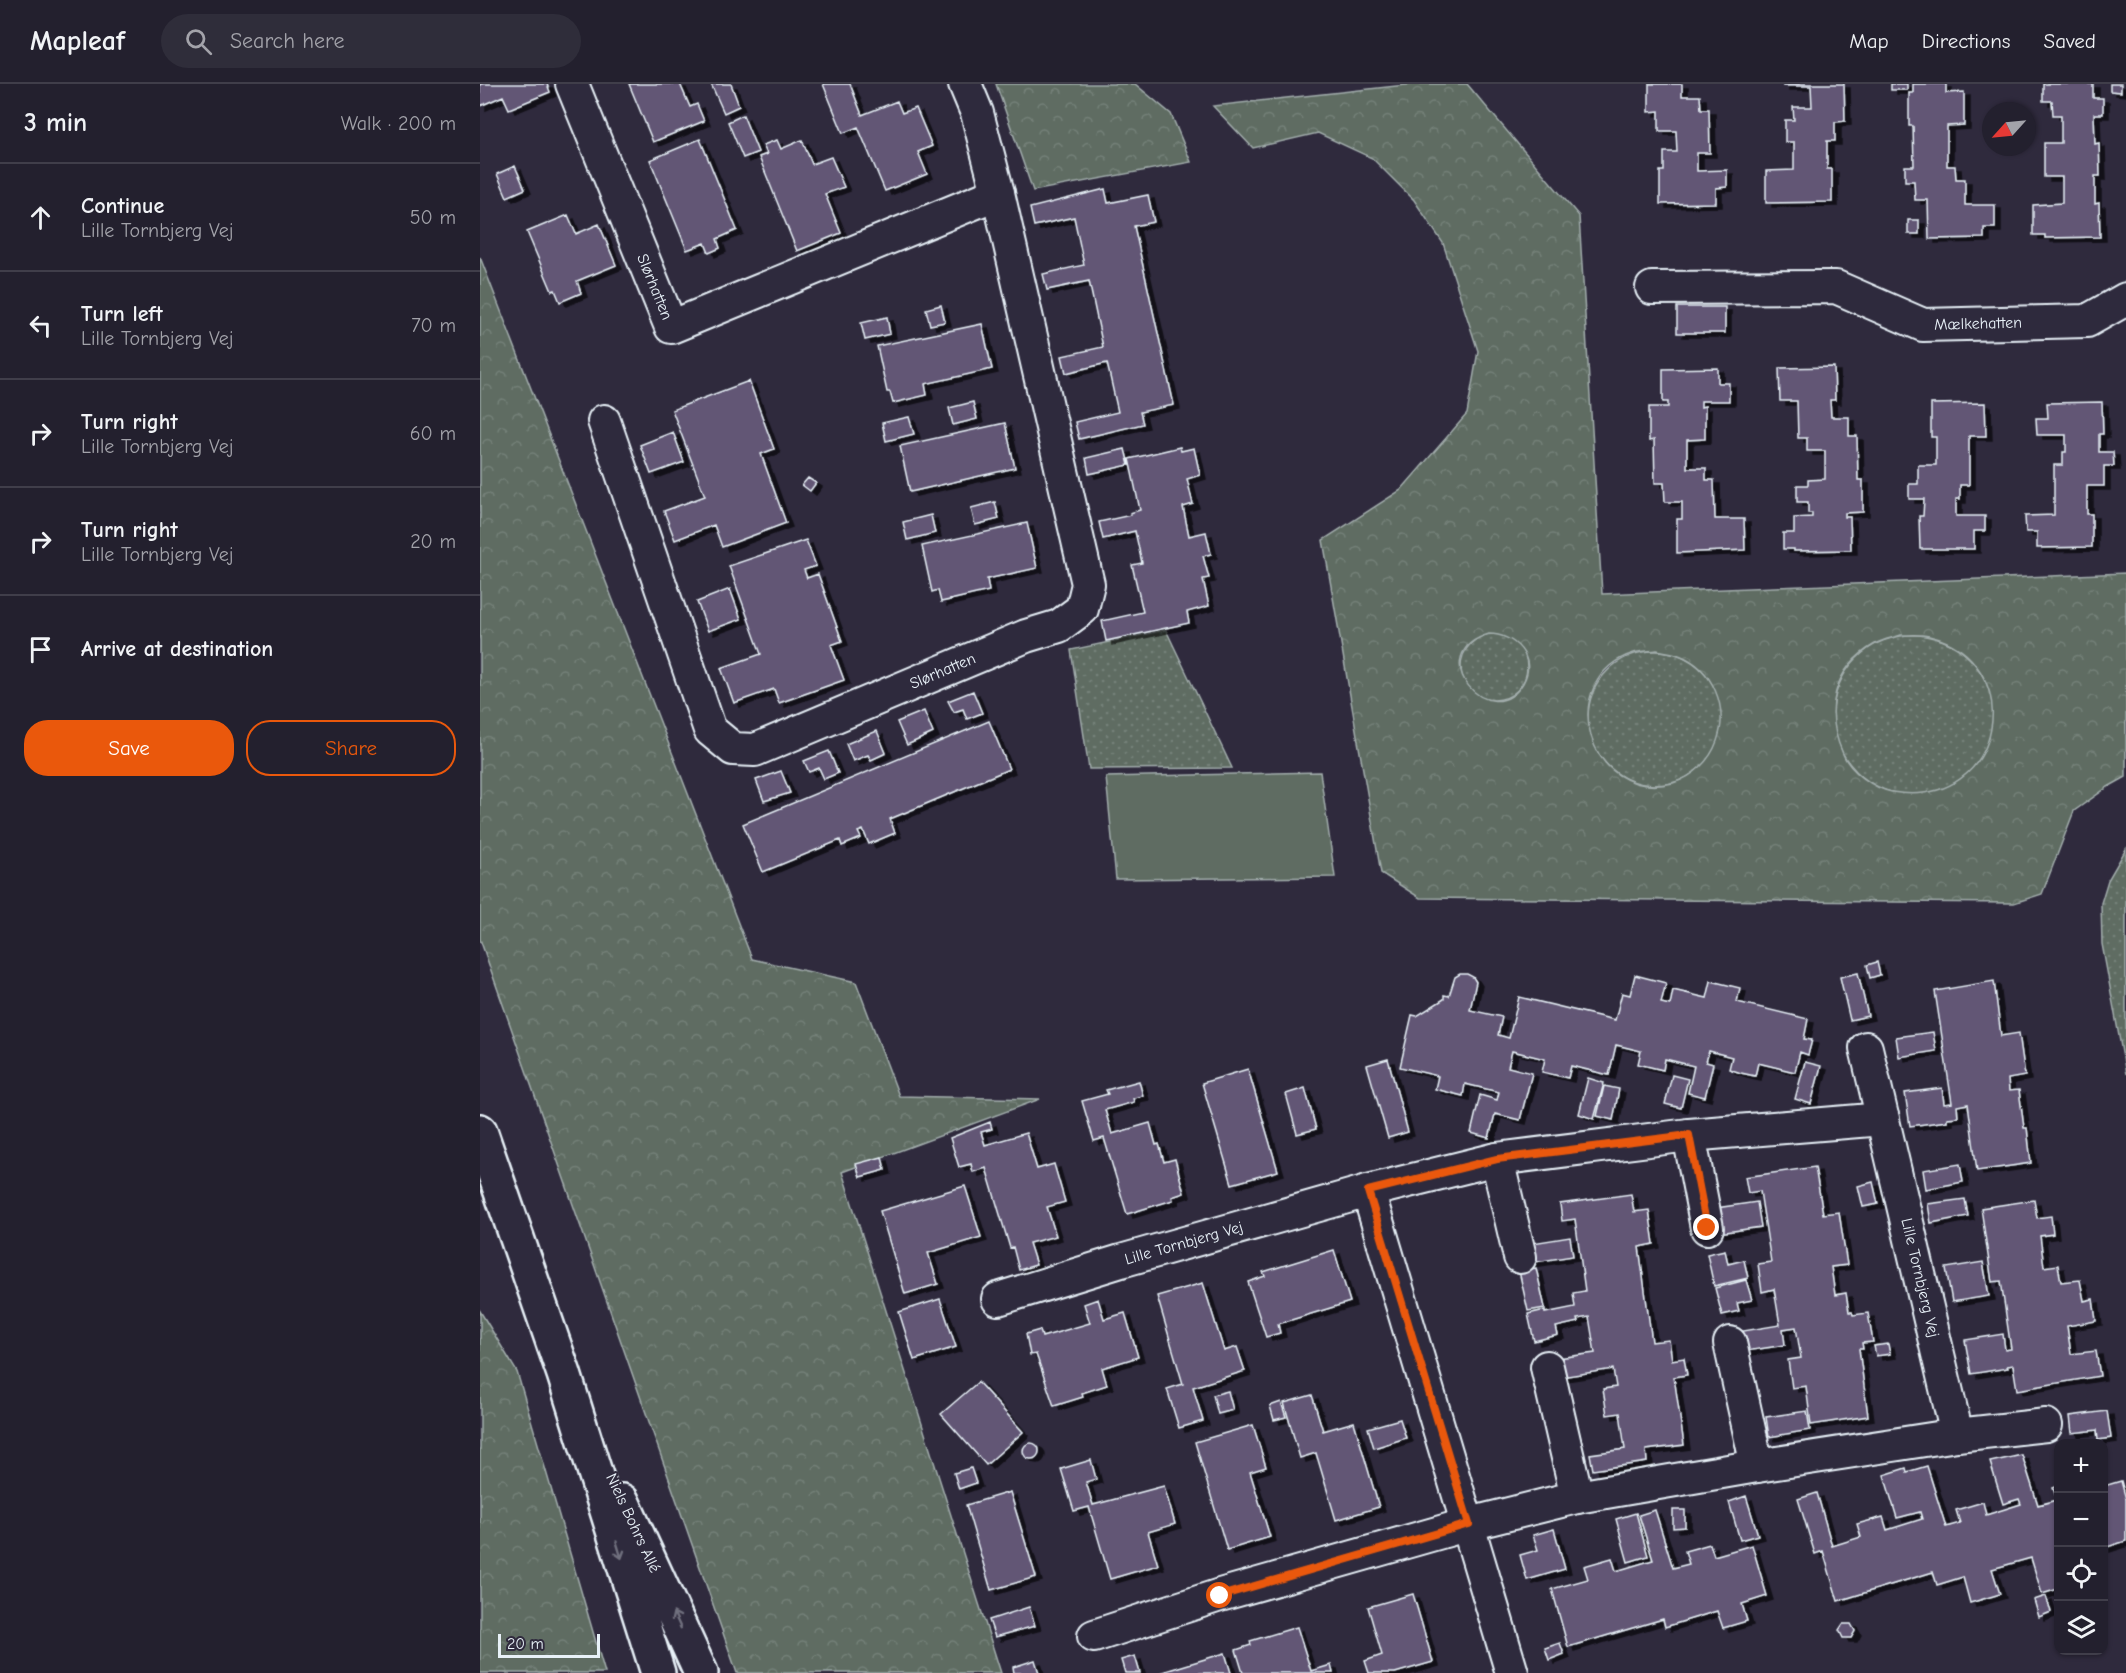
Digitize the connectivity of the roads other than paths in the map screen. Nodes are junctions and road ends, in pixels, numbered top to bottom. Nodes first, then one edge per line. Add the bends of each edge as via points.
1 (572, 84) edge
2 (965, 84) edge
3 (998, 193) junction
4 (1652, 288) dead end
5 (2126, 299) edge
6 (604, 421) dead end
7 (1866, 1048) dead end
8 (1883, 1119) junction
9 (480, 1131) edge
10 (1689, 1135) junction
11 (1497, 1159) junction
12 (1368, 1191) junction
13 (1707, 1228) dead end
14 (1520, 1257) dead end
15 (998, 1299) dead end
16 (1730, 1343) dead end
17 (1547, 1367) dead end
18 (564, 1374) junction
19 (2046, 1425) dead end
20 (1957, 1435) junction
21 (1757, 1466) junction
22 (1577, 1497) junction
23 (1469, 1524) junction
24 (1094, 1636) dead end
25 (658, 1673) edge
26 (701, 1673) edge
27 (1512, 1673) edge

1 - 3 street, Slørhatten via 671,327
2 - 3 street, Slørhatten via 977,113
3 - 6 street, Slørhatten via 1088,584 1082,609 1059,626 1026,636 755,750 733,749 710,730
4 - 5 street, Mælkehatten via 1836,286 1923,325 2087,321
7 - 8 street, Lille Tornbjerg Vej
8 - 10 street, Lille Tornbjerg Vej
8 - 20 street, Lille Tornbjerg Vej
9 - 18 street, Niels Bohrs Allé
10 - 11 street, Lille Tornbjerg Vej
10 - 13 street
11 - 12 street, Lille Tornbjerg Vej
11 - 14 street
12 - 15 street, Lille Tornbjerg Vej
12 - 23 street
16 - 21 street
17 - 22 street
18 -> 25 street, Niels Bohrs Allé
26 -> 18 street, Niels Bohrs Allé
19 - 20 street
20 - 21 street
21 - 22 street
22 - 23 street
23 - 24 street
23 - 27 street

